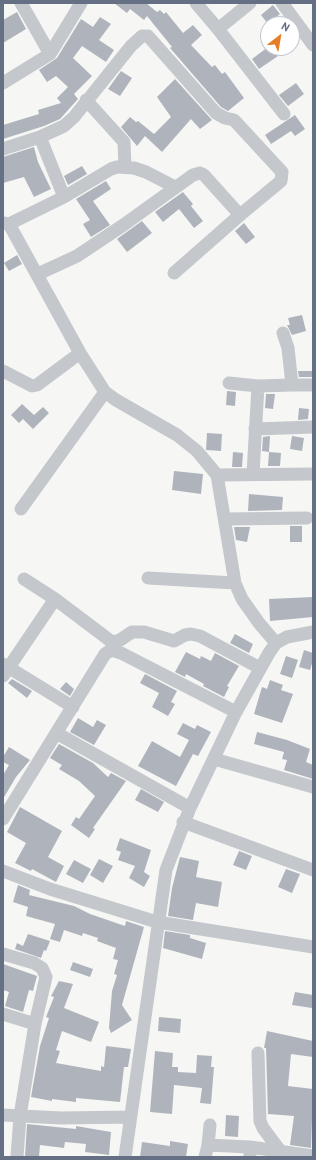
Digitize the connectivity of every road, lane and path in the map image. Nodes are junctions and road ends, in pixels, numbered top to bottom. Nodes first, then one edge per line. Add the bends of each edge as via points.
1 (21, 3) edge
2 (81, 3) edge
3 (196, 3) edge
4 (250, 3) edge
5 (282, 3) edge
6 (218, 29) junction
7 (313, 45) edge
8 (50, 54) junction
9 (3, 83) edge
10 (86, 100) junction
11 (284, 114) dead end
12 (40, 137) junction
13 (3, 149) edge
14 (125, 167) junction
15 (175, 187) junction
16 (64, 197) junction
17 (240, 214) junction
18 (6, 223) edge
19 (174, 273) dead end
20 (38, 274) junction
21 (283, 332) dead end
22 (80, 353) junction
23 (3, 370) edge
24 (229, 384) dead end
25 (292, 385) junction
26 (313, 385) edge
27 (258, 386) junction
28 (105, 392) junction
29 (313, 427) edge
30 (255, 429) junction
31 (253, 474) junction
32 (313, 474) edge
33 (217, 475) junction
34 (21, 509) dead end
35 (307, 518) dead end
36 (226, 519) junction
37 (148, 578) dead end
38 (24, 579) dead end
39 (235, 582) junction
40 (55, 599) junction
41 (313, 632) edge
42 (125, 635) junction
43 (276, 643) junction
44 (116, 650) junction
45 (260, 668) junction
46 (5, 669) edge
47 (73, 707) junction
48 (236, 712) junction
49 (58, 734) junction
50 (214, 759) junction
51 (313, 787) edge
52 (190, 808) junction
53 (3, 819) edge
54 (183, 822) junction
55 (313, 870) edge
56 (3, 871) edge
57 (157, 922) junction
58 (313, 947) edge
59 (3, 954) edge
60 (3, 1014) edge
61 (35, 1024) junction
62 (258, 1053) dead end
63 (3, 1115) edge
64 (20, 1116) junction
65 (130, 1117) junction
66 (210, 1125) dead end
67 (207, 1151) edge
68 (250, 1152) edge
69 (281, 1152) junction
70 (313, 1156) edge
71 (17, 1157) edge
72 (125, 1157) edge

1 - 8 street
2 - 8 street
3 - 6 street
4 - 6 street
5 - 7 street
6 - 11 street
8 - 9 street
10 - 12 street via 74,118 64,126
10 - 14 street via 124,142
10 - 17 street via 142,36 151,37 216,113 234,120 282,172 280,181
12 - 13 street
12 - 16 street
14 - 15 street via 146,172
14 - 16 street via 111,169
15 - 17 street via 196,173 204,175
15 - 20 street via 77,256
16 - 18 street
17 - 19 street
18 - 20 street
20 - 22 street
21 - 25 street via 288,348
22 - 23 street via 38,385 32,386
22 - 28 street
24 - 27 street
25 - 26 street
25 - 27 street
27 - 30 street
28 - 33 street via 177,435 197,451
28 - 34 street
29 - 30 street
30 - 31 street
31 - 32 street
31 - 33 street
33 - 36 street
35 - 36 street
36 - 39 street
37 - 39 street
38 - 40 street
39 - 43 street via 242,599
40 - 42 street via 112,642 120,640
40 - 46 street
41 - 43 street via 296,634
42 - 44 street
42 - 45 street via 144,632 174,641 185,635 200,636
43 - 45 street
44 - 47 street via 110,650 105,654
44 - 48 street
45 - 48 street
46 - 47 street
47 - 49 street
48 - 50 street
49 - 52 street
49 - 53 street
50 - 51 street
50 - 52 street
52 - 54 street
54 - 55 street
54 - 57 street via 166,870
56 - 57 street via 50,889
57 - 58 street
57 - 65 street
59 - 61 street via 34,963 45,972
60 - 61 street
61 - 64 street
62 - 69 street via 260,1121
63 - 64 street
64 - 65 street
64 - 71 street
65 - 72 street
66 - 67 street
67 - 68 street
68 - 69 street
69 - 70 street

